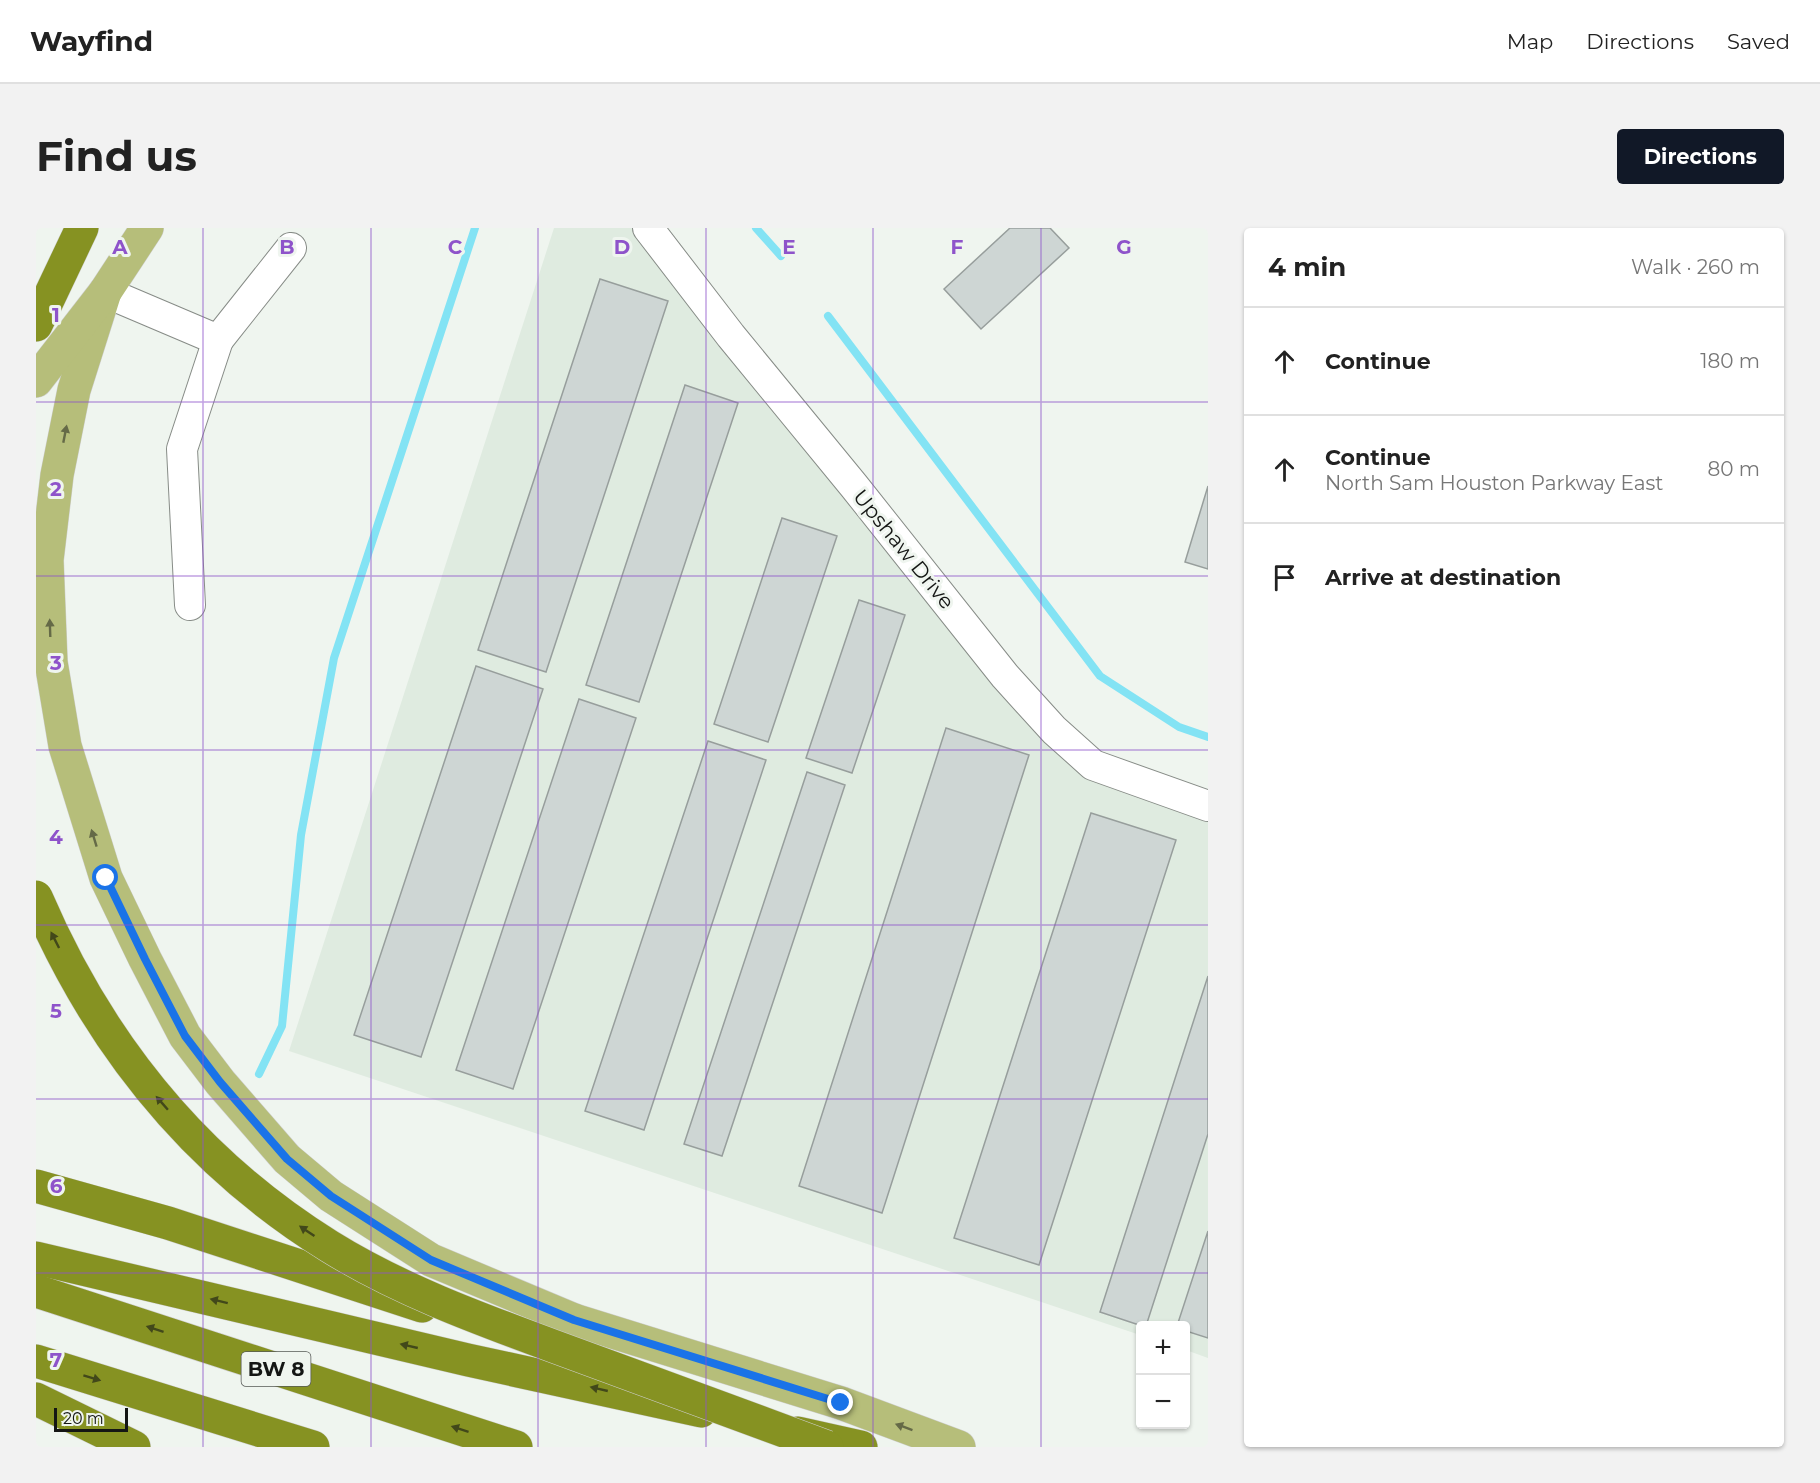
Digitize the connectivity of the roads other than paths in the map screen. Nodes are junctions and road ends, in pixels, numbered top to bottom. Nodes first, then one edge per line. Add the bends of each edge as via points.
1 (69, 228) edge
2 (82, 228) edge
3 (147, 228) edge
4 (648, 228) edge
5 (291, 248) dead end
6 (36, 269) edge
7 (105, 292) junction
8 (36, 325) edge
9 (218, 340) junction
10 (36, 381) edge
11 (190, 605) dead end
12 (1208, 806) edge
13 (36, 897) edge
14 (36, 1178) edge
15 (36, 1186) edge
16 (36, 1258) edge
17 (36, 1291) edge
18 (574, 1320) junction
19 (36, 1361) edge
20 (629, 1374) junction
21 (36, 1399) edge
22 (134, 1447) edge
23 (313, 1447) edge
24 (516, 1447) edge
25 (827, 1447) edge
26 (861, 1447) edge
27 (959, 1447) edge

1 - 6 highway
2 - 8 highway
3 - 7 main road
4 - 12 street, Upshaw Drive via 1005,676 1054,730 1093,765
5 - 9 street
7 - 9 street
7 - 10 main road
18 -> 7 main road via 431,1260 331,1196 287,1159 185,1036 106,878 65,746 51,662 47,560 57,475 74,390
9 - 11 street via 182,449
20 -> 13 highway, bridge via 450,1305 363,1266 291,1220 230,1173 186,1130 111,1038 77,983
14 - 18 main road via 253,1246
15 - 20 highway, bridge via 168,1223
26 -> 16 highway
24 -> 17 highway, BW 8
27 -> 18 main road via 841,1403
19 -> 23 highway
20 - 25 highway, bridge
21 - 22 highway

